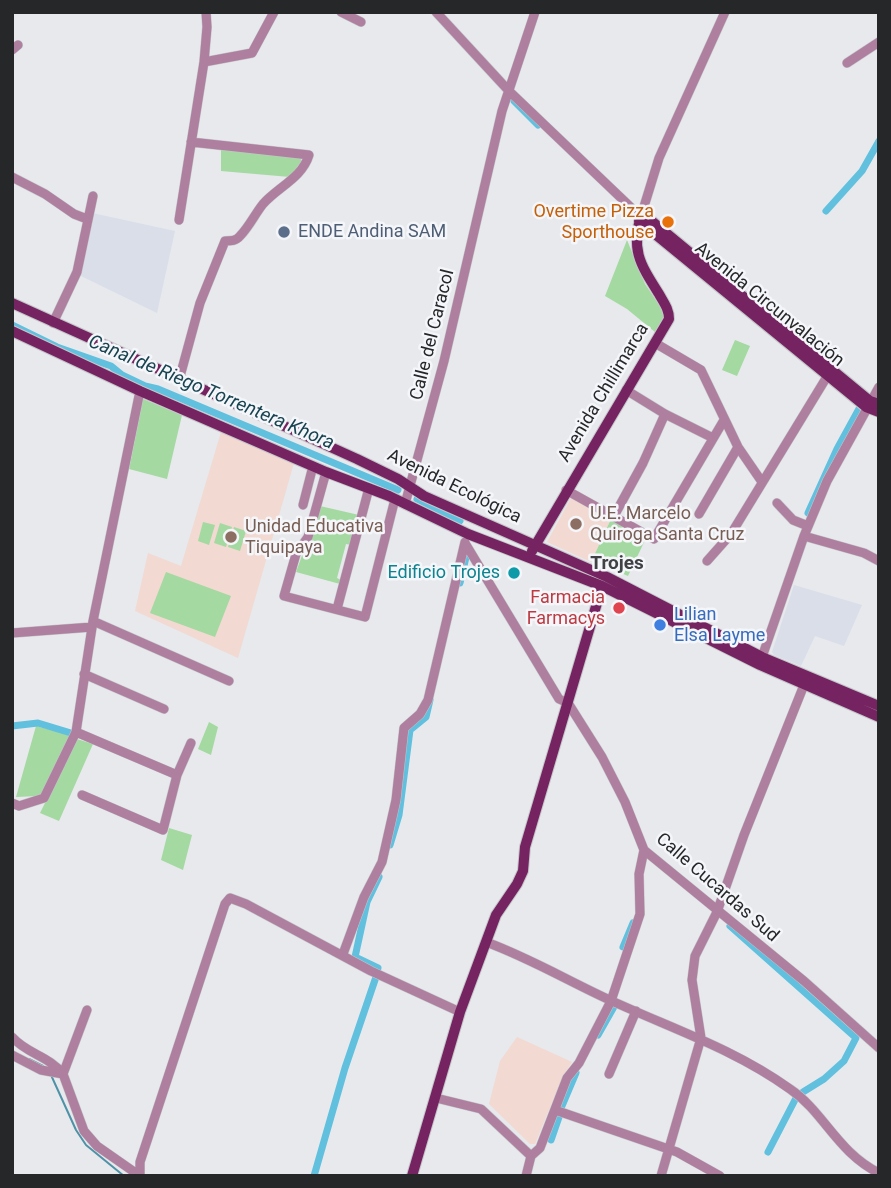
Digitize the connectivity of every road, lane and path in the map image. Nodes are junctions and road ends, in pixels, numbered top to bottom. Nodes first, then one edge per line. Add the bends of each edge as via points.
1 (206, 12) edge
2 (274, 12) edge
3 (341, 12) edge
4 (436, 12) edge
5 (535, 12) edge
6 (725, 12) edge
7 (361, 22) dead end
8 (879, 42) edge
9 (204, 62) junction
10 (847, 63) dead end
11 (509, 91) junction
12 (191, 142) junction
13 (12, 177) edge
14 (93, 196) dead end
15 (641, 217) junction
16 (87, 219) junction
17 (179, 220) dead end
18 (12, 303) edge
19 (53, 323) junction
20 (12, 331) edge
21 (655, 343) junction
22 (828, 375) junction
23 (179, 380) junction
24 (879, 387) edge
25 (626, 390) junction
26 (140, 391) junction
27 (872, 404) edge
28 (879, 412) edge
29 (665, 414) junction
30 (724, 420) junction
31 (713, 438) junction
32 (738, 447) junction
33 (313, 466) junction
34 (326, 472) junction
35 (762, 482) junction
36 (409, 485) junction
37 (369, 488) junction
38 (566, 490) junction
39 (400, 501) junction
40 (776, 503) dead end
41 (303, 505) dead end
42 (699, 514) dead end
43 (614, 516) junction
44 (808, 526) junction
45 (804, 536) junction
46 (467, 538) junction
47 (534, 545) junction
48 (529, 556) junction
49 (707, 561) dead end
50 (879, 561) edge
51 (604, 582) junction
52 (337, 610) junction
53 (92, 624) junction
54 (12, 633) edge
55 (762, 657) junction
56 (84, 674) junction
57 (799, 680) junction
58 (229, 681) dead end
59 (568, 703) junction
60 (879, 706) edge
61 (164, 709) dead end
62 (879, 717) edge
63 (76, 732) junction
64 (191, 743) dead end
65 (177, 775) junction
66 (82, 795) dead end
67 (12, 803) edge
68 (644, 850) junction
69 (717, 912) junction
70 (486, 942) junction
71 (343, 954) junction
72 (611, 1001) junction
73 (87, 1010) dead end
74 (636, 1011) junction
75 (460, 1013) junction
76 (12, 1037) edge
77 (701, 1038) junction
78 (879, 1048) edge
79 (12, 1055) edge
80 (62, 1074) junction
81 (610, 1074) dead end
82 (436, 1098) junction
83 (555, 1110) junction
84 (670, 1150) junction
85 (531, 1156) junction
86 (879, 1173) edge
87 (140, 1176) edge
88 (412, 1176) edge
89 (526, 1176) edge
90 (661, 1176) edge
91 (720, 1176) edge

1 - 9 street
2 - 9 street via 252,53
3 - 7 street
4 - 11 street, Avenida Circunvalación
5 - 11 street, Calle del Caracol
6 - 15 street, Avenida Chillimarca via 659,158
8 - 10 street
9 - 12 street
11 - 15 street, Avenida Circunvalación
11 - 36 street, Calle del Caracol
12 - 17 street
12 - 23 street via 309,156 306,166 265,202 240,237 225,241 200,303
13 - 16 street
14 - 16 street
15 - 21 main road, Avenida Chillimarca via 636,251 669,311
15 - 22 main road, Avenida Circunvalación
15 - 27 main road, Avenida Circunvalación via 740,288
16 - 19 street via 77,272
18 - 19 main road, Avenida Ecológica
19 - 23 main road, Avenida Ecológica
20 - 26 main road, Avenida Ecológica
21 - 25 main road, Avenida Chillimarca
21 - 30 street via 699,368
22 - 27 main road, Avenida Circunvalación
22 - 35 street
23 - 36 main road, Avenida Ecológica
24 - 27 street
25 - 29 street
25 - 38 main road, Avenida Chillimarca
26 - 33 main road, Avenida Ecológica
26 - 53 street
27 - 28 main road, Avenida Circunvalación
27 - 44 street via 827,481
29 - 31 street
29 - 43 street
30 - 31 street
30 - 32 street
31 - 43 street via 654,539
32 - 35 street
32 - 42 street
33 - 34 main road, Avenida Ecológica
33 - 41 street
34 - 37 main road, Avenida Ecológica
34 - 52 street via 308,537 296,554 284,596
35 - 49 street via 731,534
36 - 39 street, Calle del Caracol
36 - 47 main road, Avenida Ecológica
37 - 39 main road, Avenida Ecológica
37 - 52 street
38 - 43 street
38 - 47 main road, Avenida Chillimarca
39 - 46 main road, Avenida Ecológica
39 - 52 street, Calle del Caracol via 365,617
40 - 44 street via 793,520
44 - 45 street
45 - 50 street
45 - 55 street
46 - 48 main road, Avenida Ecológica
46 - 59 street, Calle Cucardas Sud via 559,699
46 - 71 street via 428,700 404,728 396,800 382,862
47 - 48 main road, Avenida Chillimarca
47 - 51 main road, Avenida Ecológica
48 - 51 main road, Avenida Ecológica
51 - 55 main road, Avenida Ecológica
51 - 57 main road, Avenida Ecológica
51 - 59 main road
53 - 54 street
53 - 56 street
53 - 58 street
55 - 57 main road, Avenida Ecológica
56 - 61 street
56 - 63 street
57 - 60 main road, Avenida Ecológica
57 - 62 main road, Avenida Ecológica
57 - 69 street
59 - 68 street, Calle Cucardas Sud via 603,757
59 - 70 main road via 525,848 523,871 496,915
63 - 65 street
63 - 67 street via 44,798 19,806
64 - 65 street
65 - 66 street via 163,830
68 - 69 street, Calle Cucardas Sud
68 - 72 street via 640,914
69 - 77 street via 695,956 692,980
69 - 78 street, Calle Cucardas Sud
70 - 72 street
70 - 75 main road
71 - 75 street
71 - 87 street via 230,898 140,1162
72 - 74 street
72 - 83 street via 567,1078
73 - 80 street
74 - 77 street
74 - 81 street
75 - 82 main road
76 - 80 street via 20,1047 49,1060
77 - 84 street
77 - 86 street via 791,1089 852,1156
79 - 80 street via 41,1070
80 - 87 street via 84,1131 97,1146
82 - 85 street via 481,1108
82 - 88 main road
83 - 84 street
83 - 85 street via 540,1148
84 - 90 street
84 - 91 street
85 - 89 street

